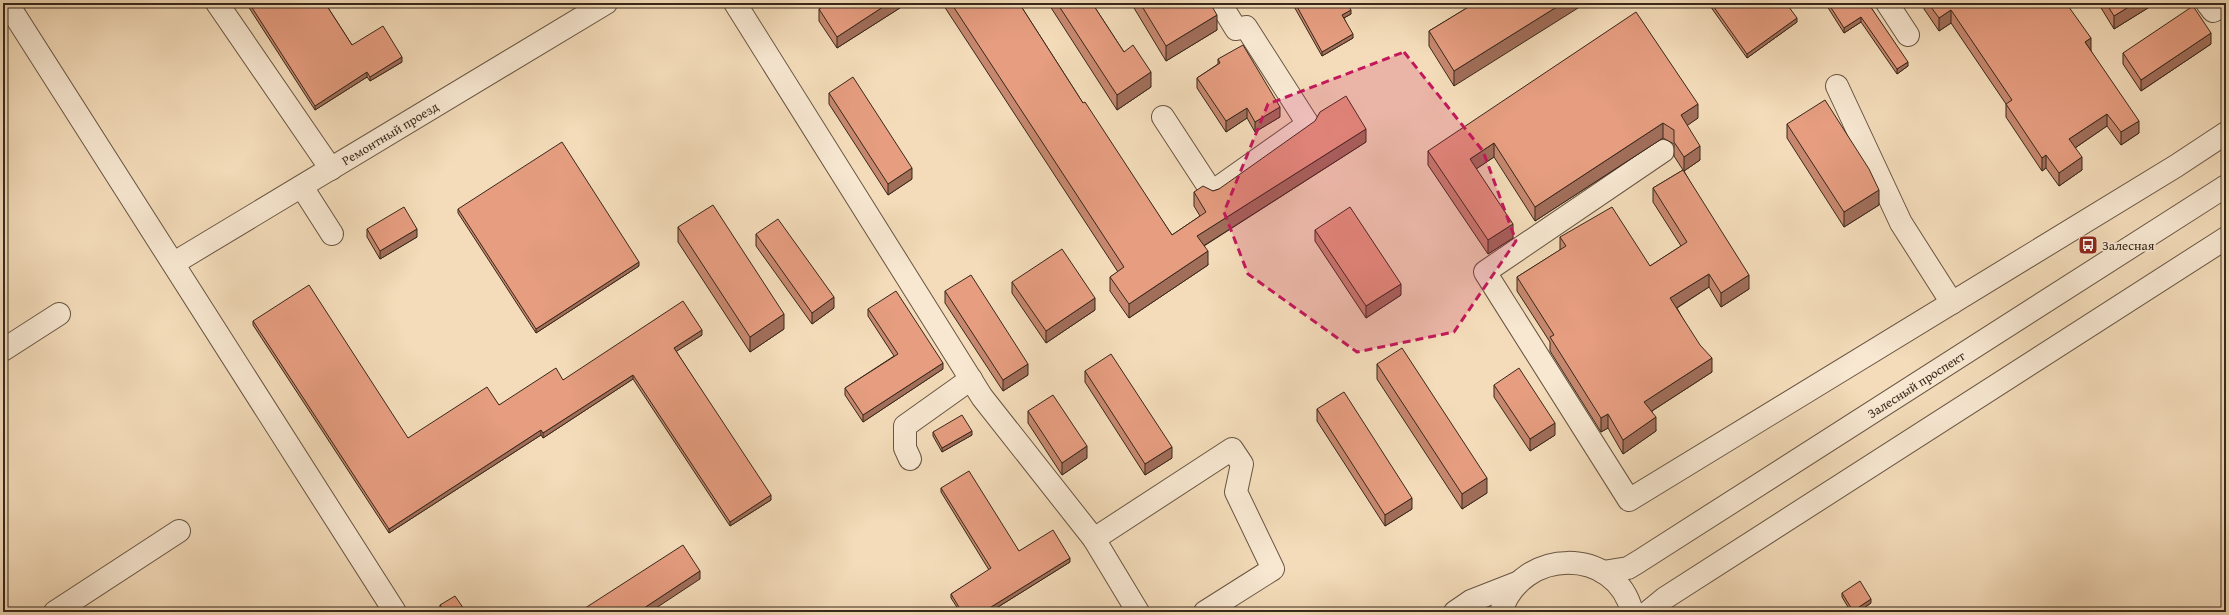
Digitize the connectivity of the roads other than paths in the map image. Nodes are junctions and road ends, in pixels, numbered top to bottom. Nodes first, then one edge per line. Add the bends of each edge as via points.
1 (7, 3) edge
2 (217, 3) edge
3 (606, 3) edge
4 (735, 3) edge
5 (1220, 3) edge
6 (1887, 3) edge
7 (2207, 3) edge
8 (2226, 4) edge
9 (1908, 35) dead end
10 (1838, 86) dead end
11 (1163, 117) dead end
12 (2226, 133) edge
13 (1663, 151) dead end
14 (331, 169) junction
15 (2226, 186) edge
16 (302, 187) junction
17 (332, 234) dead end
18 (2226, 238) edge
19 (174, 263) junction
20 (1952, 303) junction
21 (59, 314) dead end
22 (3, 350) edge
23 (971, 379) junction
24 (910, 459) dead end
25 (179, 531) dead end
26 (1094, 539) junction
27 (1603, 572) junction
28 (1517, 583) junction
29 (1216, 609) edge
30 (55, 612) edge
31 (394, 612) edge
32 (1138, 612) edge
33 (1455, 612) edge
34 (1501, 612) edge
35 (1632, 612) edge
36 (1648, 612) edge

1 - 19 street
2 - 14 street
3 - 14 street, Ремонтный проезд
4 - 23 street
5 - 11 street via 1236,29 1246,27 1308,124 1212,192
6 - 9 street
7 - 8 street via 2213,11
10 - 20 street via 1901,223
12 - 20 street
13 - 20 street via 1485,272 1629,500
14 - 16 street, Ремонтный проезд
15 - 27 street, Залесный проспект via 1638,562 1628,568
16 - 17 street
16 - 19 street, Ремонтный проезд
18 - 36 street via 1665,598
19 - 31 street
21 - 22 street
23 - 24 street via 905,426 905,448
23 - 26 street via 982,397
25 - 30 street
26 - 29 street via 1232,450 1242,464 1236,492 1273,569
26 - 32 street
27 - 28 street via 1581,564 1558,562 1536,569
27 - 35 street via 1619,586
28 - 33 street via 1471,601
28 - 34 street via 1505,600

